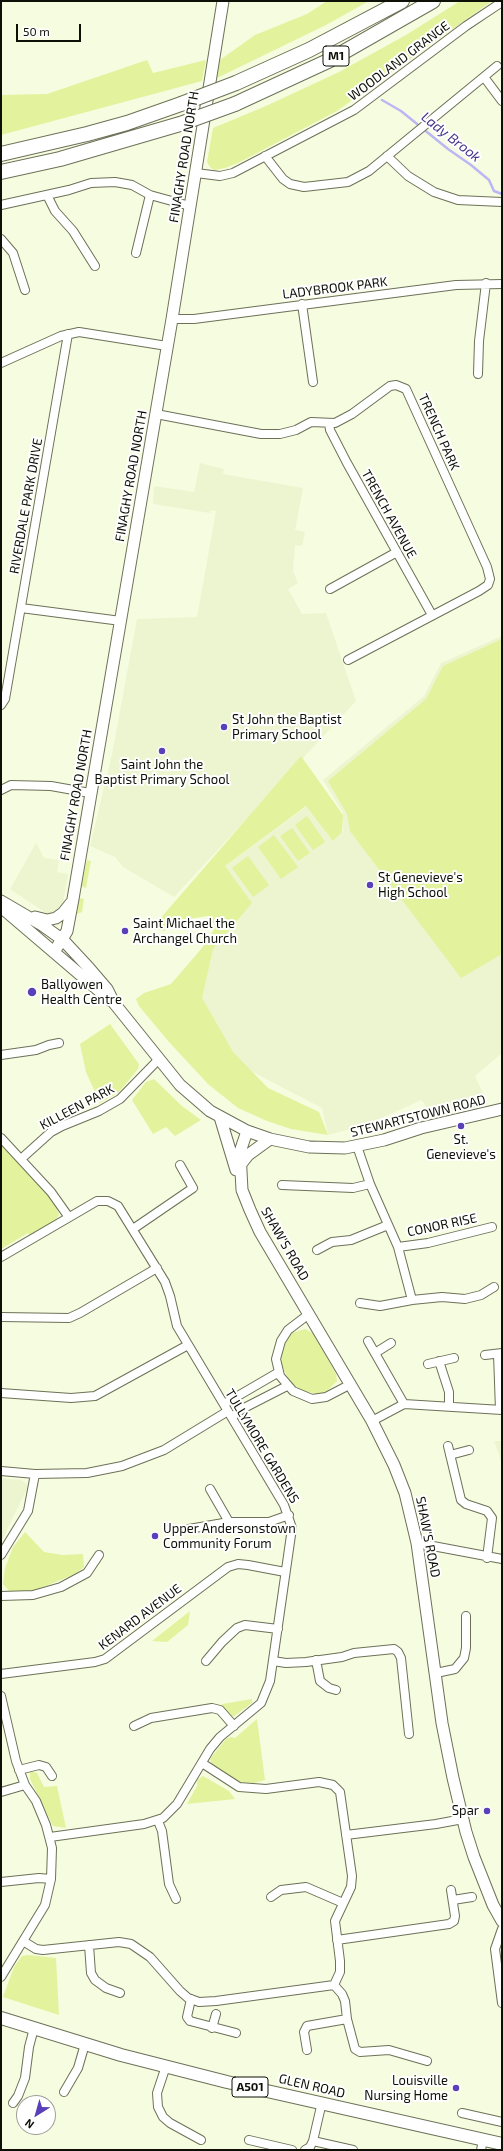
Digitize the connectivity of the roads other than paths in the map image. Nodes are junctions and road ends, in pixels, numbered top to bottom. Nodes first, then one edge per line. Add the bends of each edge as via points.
1 (223, 1) edge
2 (402, 1) edge
3 (433, 1) edge
4 (502, 2) edge
5 (497, 66) dead end
6 (484, 77) junction
7 (502, 101) edge
8 (1, 154) edge
9 (265, 156) junction
10 (387, 156) junction
11 (1, 172) edge
12 (196, 173) junction
13 (47, 195) junction
14 (150, 195) junction
15 (502, 202) edge
16 (1, 205) edge
17 (190, 206) junction
18 (1, 239) edge
19 (136, 253) dead end
20 (95, 266) dead end
21 (486, 283) junction
22 (502, 284) edge
23 (25, 290) dead end
24 (302, 304) junction
25 (172, 319) junction
26 (68, 334) junction
27 (167, 346) junction
28 (1, 363) edge
29 (478, 374) dead end
30 (313, 382) dead end
31 (156, 414) junction
32 (329, 423) junction
33 (397, 552) junction
34 (330, 589) dead end
35 (21, 608) junction
36 (432, 616) junction
37 (121, 621) junction
38 (348, 660) dead end
39 (1, 705) edge
40 (1, 790) edge
41 (90, 793) junction
42 (73, 899) junction
43 (1, 901) edge
44 (1, 907) edge
45 (24, 914) junction
46 (63, 940) junction
47 (54, 952) junction
48 (114, 1003) junction
49 (59, 1044) dead end
50 (1, 1055) edge
51 (159, 1059) junction
52 (502, 1109) edge
53 (220, 1117) junction
54 (246, 1131) junction
55 (1, 1138) edge
56 (270, 1140) junction
57 (357, 1146) junction
58 (21, 1158) junction
59 (241, 1164) junction
60 (180, 1165) dead end
61 (370, 1184) junction
62 (282, 1185) dead end
63 (242, 1190) junction
64 (68, 1216) junction
65 (388, 1225) junction
66 (492, 1227) dead end
67 (133, 1229) junction
68 (398, 1247) junction
69 (317, 1250) dead end
70 (1, 1257) edge
71 (157, 1268) junction
72 (494, 1287) dead end
73 (412, 1300) junction
74 (360, 1304) dead end
75 (310, 1314) junction
76 (1, 1317) edge
77 (368, 1341) dead end
78 (391, 1343) dead end
79 (188, 1345) junction
80 (375, 1353) junction
81 (500, 1353) edge
82 (485, 1355) dead end
83 (454, 1358) dead end
84 (439, 1362) junction
85 (428, 1364) dead end
86 (279, 1372) junction
87 (351, 1384) junction
88 (287, 1386) junction
89 (1, 1393) edge
90 (404, 1404) junction
91 (449, 1406) junction
92 (501, 1410) edge
93 (228, 1411) junction
94 (372, 1421) junction
95 (448, 1446) dead end
96 (469, 1450) dead end
97 (450, 1455) junction
98 (1, 1471) edge
99 (35, 1474) junction
100 (210, 1489) dead end
101 (289, 1515) junction
102 (229, 1522) junction
103 (189, 1529) dead end
104 (417, 1543) junction
105 (100, 1555) dead end
106 (1, 1556) edge
107 (487, 1558) junction
108 (502, 1560) edge
109 (285, 1572) junction
110 (1, 1596) edge
111 (466, 1616) dead end
112 (278, 1629) junction
113 (316, 1660) junction
114 (206, 1661) dead end
115 (273, 1661) junction
116 (1, 1674) edge
117 (436, 1674) junction
118 (336, 1690) dead end
119 (1, 1696) edge
120 (2, 1710) edge
121 (134, 1726) dead end
122 (234, 1726) junction
123 (409, 1734) dead end
124 (202, 1763) junction
125 (19, 1770) junction
126 (52, 1776) dead end
127 (26, 1785) junction
128 (1, 1792) edge
129 (462, 1819) junction
130 (158, 1820) junction
131 (346, 1835) junction
132 (50, 1837) junction
133 (51, 1879) junction
134 (1, 1882) edge
135 (451, 1890) dead end
136 (271, 1897) dead end
137 (472, 1897) dead end
138 (176, 1899) dead end
139 (453, 1900) junction
140 (343, 1903) junction
141 (502, 1920) edge
142 (502, 1929) edge
143 (24, 1940) junction
144 (337, 1940) junction
145 (89, 1945) junction
146 (1, 1977) edge
147 (334, 1985) junction
148 (120, 1993) dead end
149 (191, 1999) junction
150 (502, 2002) edge
151 (216, 2014) dead end
152 (1, 2018) edge
153 (347, 2019) junction
154 (34, 2028) junction
155 (212, 2028) junction
156 (236, 2033) dead end
157 (85, 2044) junction
158 (307, 2050) dead end
159 (427, 2061) dead end
160 (166, 2066) junction
161 (64, 2092) dead end
162 (322, 2102) junction
163 (13, 2103) dead end
164 (462, 2113) dead end
165 (502, 2122) edge
166 (201, 2140) dead end
167 (249, 2140) dead end
168 (313, 2141) junction
169 (502, 2144) edge
170 (482, 2145) edge
171 (292, 2150) edge
172 (306, 2150) edge
173 (353, 2150) edge

1 - 12 street, FINAGHY ROAD NORTH
2 - 8 highway, M1, bridge via 309,50 236,83 181,104 127,123
3 - 11 highway, M1, bridge via 328,61 234,104 180,124 60,159
4 - 9 street, WOODLAND GRANGE via 363,104
5 - 6 street
6 - 7 street
6 - 10 street
9 - 10 street via 283,179 290,184 304,187 348,182 369,171
9 - 12 street, WOODLAND GRANGE via 233,173 220,176
10 - 15 street via 408,176 434,192 458,200
12 - 17 street, FINAGHY ROAD NORTH
13 - 14 street via 91,182 115,182 132,185
13 - 16 street
13 - 20 street via 55,212 73,231
14 - 17 street
14 - 19 street
17 - 25 street, FINAGHY ROAD NORTH
18 - 23 street via 13,253
21 - 22 street, LADYBROOK PARK
21 - 24 street, LADYBROOK PARK
21 - 29 street
24 - 25 street, LADYBROOK PARK via 194,319
24 - 30 street
25 - 27 street, FINAGHY ROAD NORTH
26 - 27 street via 79,332
26 - 28 street
26 - 35 street, RIVERDALE PARK DRIVE
27 - 31 street, FINAGHY ROAD NORTH
31 - 32 street, TRENCH PARK via 261,434 280,434 296,430 311,422
31 - 37 street, FINAGHY ROAD NORTH
32 - 33 street, TRENCH AVENUE via 347,463
32 - 36 street, TRENCH PARK via 343,420 390,386 401,386 409,394 487,566 490,579 488,585 479,591
33 - 34 street
33 - 36 street, TRENCH AVENUE
35 - 37 street
35 - 39 street, RIVERDALE PARK DRIVE via 5,699
36 - 38 street, TRENCH PARK
37 - 41 street, FINAGHY ROAD NORTH
40 - 41 street via 11,785 51,786
41 - 42 street, FINAGHY ROAD NORTH
42 - 45 street via 56,918 47,920
42 - 46 street, FINAGHY ROAD NORTH
43 - 45 street
44 - 47 street
45 - 46 street
46 - 47 street, FINAGHY ROAD NORTH
46 - 48 street via 90,968 107,989
47 - 48 street
48 - 51 street, STEWARTSTOWN ROAD
49 - 50 street
51 - 53 street, STEWARTSTOWN ROAD via 180,1084
51 - 58 street, KILLEEN PARK via 120,1099 51,1132
52 - 57 street, STEWARTSTOWN ROAD
53 - 54 street, STEWARTSTOWN ROAD
53 - 63 street, SHAW'S ROAD
54 - 56 street, STEWARTSTOWN ROAD
54 - 59 street, SHAW'S ROAD via 240,1148
55 - 58 street
56 - 57 street, STEWARTSTOWN ROAD via 328,1149
56 - 59 street via 248,1155
57 - 61 street, CONOR RISE
58 - 64 street
59 - 63 street, SHAW'S ROAD
60 - 67 street via 193,1188
61 - 62 street via 353,1188
61 - 65 street, CONOR RISE
63 - 75 street, SHAW'S ROAD via 255,1222
64 - 67 street, TULLYMORE GARDENS via 103,1200 113,1202
64 - 70 street, TULLYMORE GARDENS
65 - 68 street, CONOR RISE
65 - 69 street, CONOR RISE via 351,1240 332,1242
66 - 68 street, CONOR RISE via 428,1244
67 - 71 street, TULLYMORE GARDENS
68 - 73 street, CONOR RISE
71 - 76 street via 69,1318
71 - 79 street, TULLYMORE GARDENS via 168,1291 176,1326
72 - 73 street via 481,1295 465,1299 442,1297
73 - 74 street via 380,1306
75 - 86 street via 288,1330 281,1340 276,1353
75 - 87 street, SHAW'S ROAD
77 - 80 street
78 - 80 street
79 - 89 street via 95,1396 70,1398
79 - 93 street, TULLYMORE GARDENS
80 - 90 street
81 - 82 street
81 - 92 street
83 - 84 street
84 - 85 street
84 - 91 street via 449,1392
86 - 88 street
86 - 93 street
87 - 88 street via 319,1399 306,1398
87 - 94 street, SHAW'S ROAD
88 - 93 street via 242,1409
90 - 91 street
90 - 94 street
91 - 92 street
93 - 99 street via 164,1450 137,1462 87,1473
93 - 101 street, TULLYMORE GARDENS
94 - 104 street, SHAW'S ROAD via 402,1486 412,1515
95 - 97 street
96 - 97 street
97 - 107 street via 460,1500 487,1511 492,1518
98 - 99 street
99 - 106 street via 28,1511
100 - 102 street
101 - 102 street via 268,1522
101 - 109 street, TULLYMORE GARDENS via 292,1528
102 - 103 street
104 - 107 street
104 - 117 street, SHAW'S ROAD
105 - 110 street via 87,1573 61,1587 33,1595
107 - 108 street
109 - 112 street, TULLYMORE GARDENS
109 - 116 street, KENARD AVENUE via 238,1564 228,1567 105,1659
111 - 117 street via 464,1658 455,1669
112 - 114 street via 244,1625 237,1628
112 - 115 street, TULLYMORE GARDENS
113 - 115 street via 286,1663
113 - 118 street via 320,1681
113 - 123 street via 388,1648 398,1652 401,1658
115 - 122 street, TULLYMORE GARDENS via 270,1681 261,1703
117 - 129 street, SHAW'S ROAD via 448,1755
119 - 120 street
120 - 125 street
121 - 122 street via 151,1718 212,1708 220,1710
122 - 124 street, TULLYMORE GARDENS via 220,1737
124 - 130 street, TULLYMORE GARDENS via 177,1804
124 - 131 street via 239,1787 266,1789 319,1782 333,1785 340,1792
125 - 126 street via 39,1765 46,1766
125 - 127 street
127 - 128 street
127 - 132 street via 36,1801
129 - 131 street
129 - 141 street, SHAW'S ROAD via 487,1891
130 - 132 street, TULLYMORE GARDENS
130 - 138 street via 162,1831 169,1884
131 - 140 street via 352,1876 351,1888
132 - 133 street
133 - 134 street
133 - 143 street via 45,1905
135 - 139 street
136 - 140 street via 281,1890 306,1887
137 - 139 street
139 - 144 street via 454,1921 449,1924
140 - 144 street via 335,1921
142 - 150 street via 496,1949
143 - 145 street via 43,1950
143 - 146 street
144 - 147 street via 340,1972
145 - 148 street via 90,1973 106,1988
145 - 149 street via 120,1942 131,1944 150,1957 180,1991
147 - 149 street via 216,2002 199,2002
147 - 153 street via 345,2001
149 - 155 street via 187,2017 190,2021
151 - 155 street
152 - 154 main road, GLEN ROAD / A501
153 - 158 street via 307,2026 304,2032
153 - 159 street via 355,2049 360,2052 389,2050
154 - 157 main road, GLEN ROAD / A501
154 - 163 street via 25,2078
155 - 156 street
157 - 160 main road, GLEN ROAD / A501
157 - 161 street via 78,2068
160 - 162 main road, GLEN ROAD / A501
160 - 166 street via 157,2093 158,2107 170,2123
162 - 168 street
162 - 170 main road, GLEN ROAD / A501
164 - 165 street
167 - 171 street
168 - 172 street
168 - 173 street
169 - 170 main road, GLEN ROAD / A501

